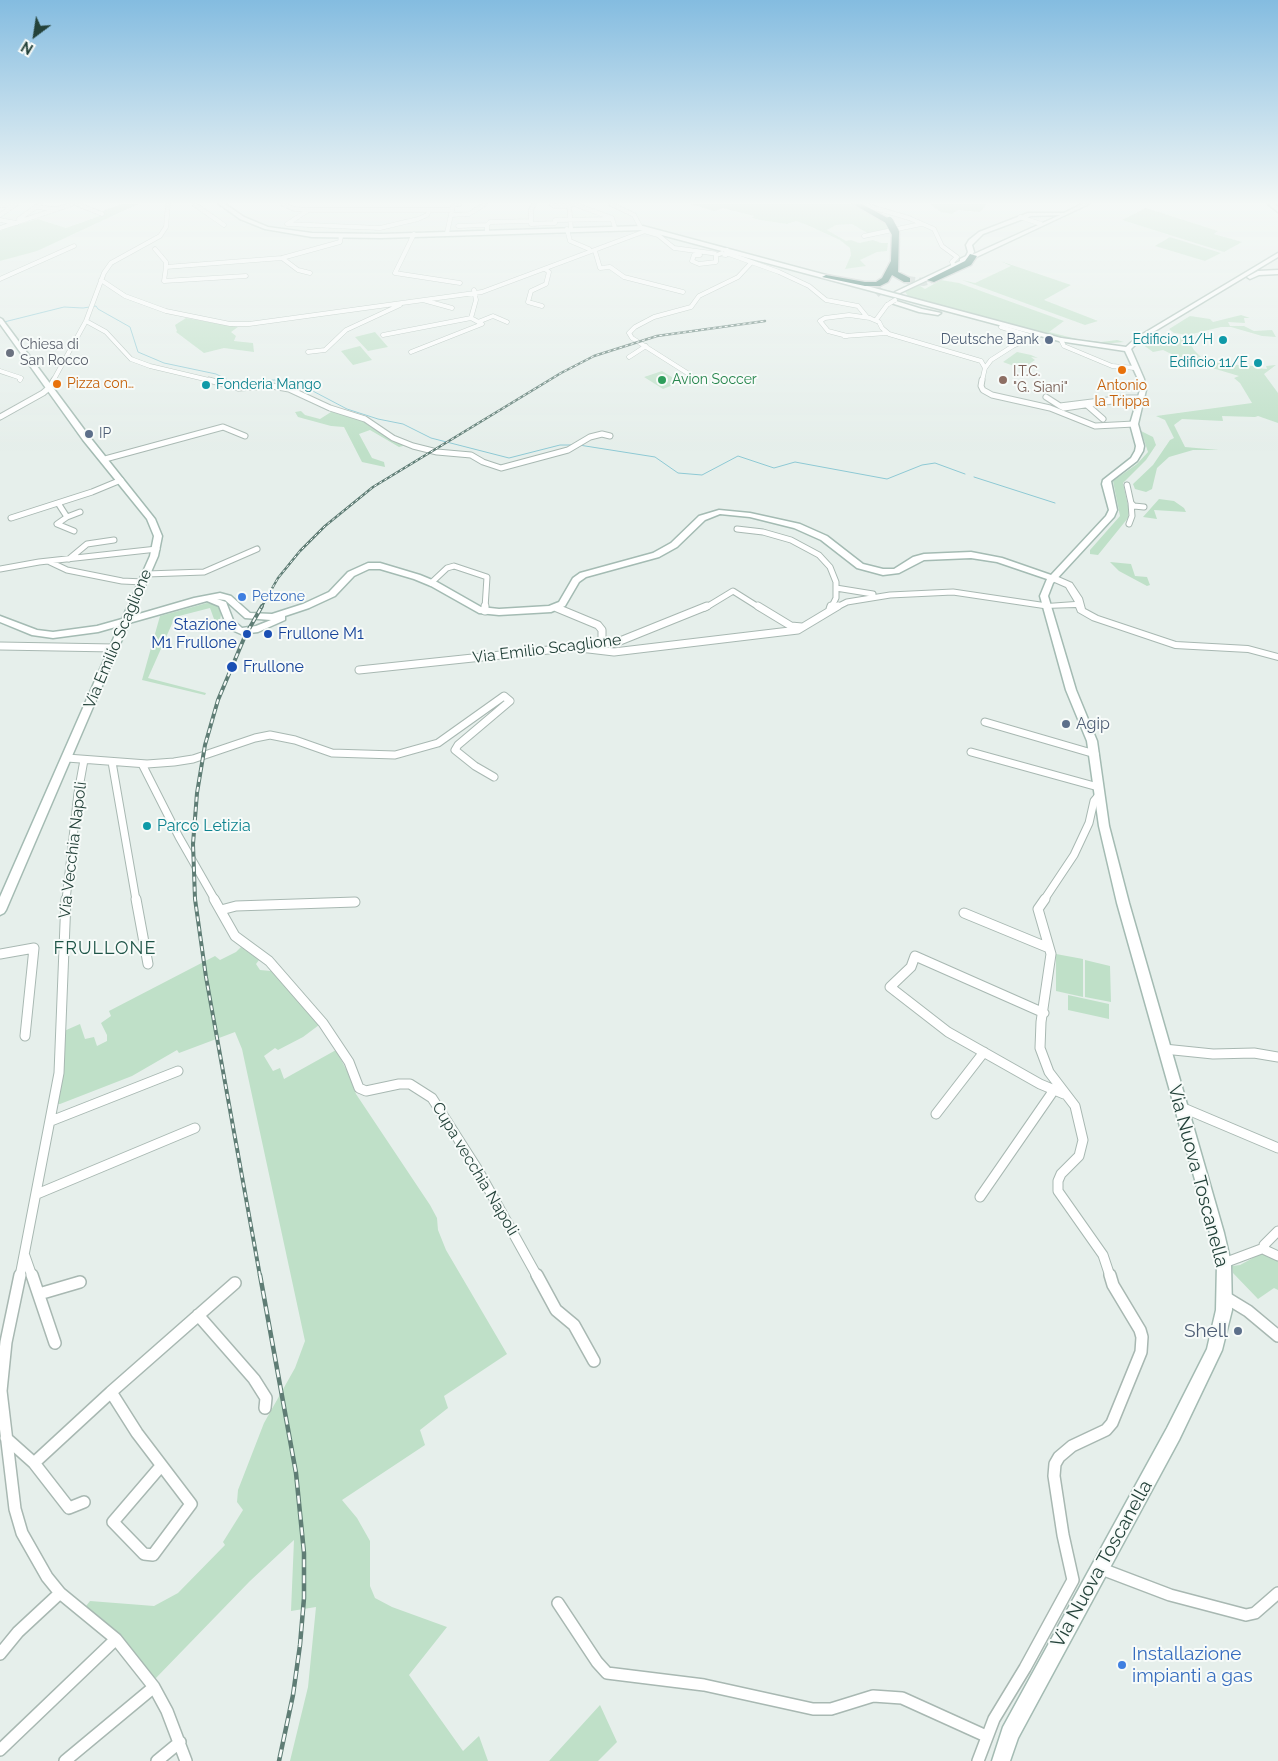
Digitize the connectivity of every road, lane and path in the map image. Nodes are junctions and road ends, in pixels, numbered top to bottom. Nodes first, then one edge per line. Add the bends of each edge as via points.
1 (99, 286) edge
2 (110, 286) edge
3 (118, 286) edge
4 (491, 286) edge
5 (498, 286) edge
6 (541, 286) edge
7 (659, 286) edge
8 (721, 286) joint
9 (809, 286) edge
10 (861, 286) edge
11 (893, 286) edge
12 (906, 286) tunnel mouth
13 (907, 286) tunnel mouth
14 (1225, 286) edge
15 (1234, 286) edge
16 (475, 292) junction
17 (682, 292) dead end
18 (727, 292) dead end
19 (892, 293) junction
20 (876, 294) dead end
21 (1208, 296) junction
22 (146, 299) junction
23 (412, 300) junction
24 (421, 300) junction
25 (401, 301) junction
26 (140, 302) junction
27 (542, 306) dead end
28 (452, 308) dead end
29 (182, 313) junction
30 (471, 318) junction
31 (870, 318) junction
32 (0, 320) edge
33 (876, 320) junction
34 (86, 321) junction
35 (478, 322) junction
36 (507, 322) dead end
37 (994, 322) junction
38 (364, 325) dead end
39 (1004, 325) junction
40 (887, 333) junction
41 (383, 335) dead end
42 (841, 336) dead end
43 (847, 336) junction
44 (1061, 340) junction
45 (646, 346) junction
46 (1128, 348) junction
47 (308, 352) dead end
48 (411, 352) dead end
49 (629, 356) dead end
50 (985, 368) junction
51 (1135, 368) junction
52 (0, 371) edge
53 (692, 376) dead end
54 (20, 380) dead end
55 (50, 387) junction
56 (1046, 397) dead end
57 (1139, 399) junction
58 (1087, 405) junction
59 (1060, 406) junction
60 (0, 417) edge
61 (1103, 419) dead end
62 (1134, 424) junction
63 (245, 436) dead end
64 (610, 436) dead end
65 (105, 459) junction
66 (121, 480) junction
67 (1127, 485) dead end
68 (58, 503) junction
69 (1131, 503) junction
70 (1144, 507) dead end
71 (80, 512) dead end
72 (11, 518) dead end
73 (67, 518) junction
74 (1129, 524) dead end
75 (737, 529) dead end
76 (74, 531) dead end
77 (114, 540) dead end
78 (157, 549) junction
79 (256, 549) dead end
80 (69, 559) junction
81 (48, 562) junction
82 (0, 570) edge
83 (145, 578) junction
84 (835, 578) junction
85 (1053, 578) junction
86 (431, 583) junction
87 (836, 588) junction
88 (849, 590) junction
89 (868, 596) junction
90 (836, 598) junction
91 (847, 602) junction
92 (1047, 606) junction
93 (1081, 607) junction
94 (557, 608) junction
95 (165, 610) junction
96 (485, 611) junction
97 (828, 611) junction
98 (292, 612) junction
99 (248, 616) junction
100 (0, 619) edge
101 (228, 621) junction
102 (784, 621) junction
103 (126, 622) junction
104 (804, 627) junction
105 (780, 632) junction
106 (627, 640) junction
107 (0, 646) edge
108 (114, 648) junction
109 (603, 649) junction
110 (630, 650) junction
111 (1278, 657) edge
112 (360, 670) dead end
113 (985, 722) dead end
114 (971, 752) dead end
115 (1095, 754) junction
116 (67, 758) junction
117 (84, 760) junction
118 (112, 762) junction
119 (142, 764) junction
120 (494, 777) dead end
121 (1099, 791) junction
122 (355, 902) dead end
123 (0, 910) edge
124 (221, 910) junction
125 (964, 912) dead end
126 (1049, 948) junction
127 (0, 954) edge
128 (148, 964) dead end
129 (1044, 1012) junction
130 (25, 1036) dead end
131 (1164, 1049) junction
132 (984, 1052) junction
133 (1278, 1057) edge
134 (178, 1071) dead end
135 (1054, 1090) junction
136 (1066, 1095) junction
137 (1181, 1106) junction
138 (936, 1114) dead end
139 (51, 1120) junction
140 (195, 1128) dead end
141 (1278, 1148) edge
142 (37, 1194) junction
143 (980, 1197) dead end
144 (1278, 1231) edge
145 (1264, 1248) junction
146 (25, 1256) junction
147 (1278, 1256) edge
148 (1224, 1263) junction
149 (80, 1282) dead end
150 (235, 1283) dead end
151 (39, 1294) junction
152 (1224, 1297) junction
153 (198, 1315) junction
154 (1278, 1336) edge
155 (55, 1343) dead end
156 (594, 1362) dead end
157 (111, 1392) junction
158 (265, 1408) dead end
159 (3, 1439) edge
160 (34, 1464) junction
161 (162, 1466) junction
162 (84, 1502) dead end
163 (1099, 1568) junction
164 (60, 1593) junction
165 (1278, 1593) edge
166 (558, 1603) dead end
167 (116, 1639) junction
168 (0, 1654) edge
169 (154, 1687) junction
170 (986, 1736) junction
171 (180, 1742) junction
172 (0, 1750) edge
173 (65, 1761) edge
174 (157, 1761) edge
175 (186, 1761) edge
176 (978, 1761) edge
177 (1000, 1761) edge

1 - 34 street
2 - 26 street
3 - 22 street
4 - 16 street
5 - 16 street
6 - 27 street via 531,291 528,302
7 - 17 street
8 - 18 street
8 - 45 street via 697,297 691,307 654,317 629,333
9 - 31 street via 826,300 858,306
10 - 19 main road
11 - 19 highway
12 - 19 main road
13 - 19 main road
14 - 21 main road
15 - 21 main road
16 - 23 street
16 - 24 street
16 - 30 street
19 - 33 street, bridge
19 - 37 main road
20 - 37 main road via 927,312
21 - 46 main road
22 - 26 street
22 - 29 street
23 - 24 street
23 - 25 street
23 - 38 street
24 - 28 street
25 - 29 street via 248,324 230,324
25 - 47 street via 401,305 346,330 325,350
26 - 29 street
30 - 35 street
30 - 41 street
31 - 33 street
31 - 43 street via 849,315 820,321 828,331
32 - 55 main road, Via Emilio Scaglione
33 - 40 street
34 - 55 street
34 - 64 street via 106,332 131,359 150,366 238,388 290,388 330,408 365,419 393,438 413,446 471,455 501,468 568,450 590,437
35 - 36 street via 493,316
35 - 48 street via 482,324
37 - 39 main road
39 - 44 main road
39 - 50 street via 1001,327 1033,337 995,358
40 - 43 street
40 - 50 street via 981,361
42 - 43 street
44 - 46 main road
44 - 51 street via 1064,346 1112,366
45 - 49 street
45 - 53 street
46 - 51 main road
50 - 62 street via 981,386 992,395 1050,408 1095,426
51 - 57 main road via 1143,390
52 - 54 street
55 - 60 street
55 - 65 main road, Via Emilio Scaglione
56 - 59 street
57 - 58 street
57 - 59 street
57 - 62 main road
58 - 59 street
58 - 61 street
62 - 85 main road via 1139,451 1134,459 1107,480 1113,510 1110,517
63 - 65 street via 223,427
65 - 66 main road, Via Emilio Scaglione
66 - 68 street
66 - 78 main road, Via Emilio Scaglione via 156,528
67 - 69 street
68 - 72 street
68 - 73 street
69 - 70 street
69 - 74 street
71 - 73 street
73 - 76 street via 57,524
75 - 84 street via 769,534 805,546 825,561
77 - 80 street via 87,544
78 - 80 street
78 - 83 main road, Via Emilio Scaglione
79 - 83 street via 197,573 178,572
80 - 81 street
81 - 82 street
81 - 83 street via 67,570 122,581
83 - 103 main road, Via Emilio Scaglione
84 - 87 street
84 - 88 street
85 - 92 main road, Via Nuova Toscanella via 1044,592
85 - 93 street via 1069,585
85 - 94 main road via 999,560 971,555 916,559 896,571 875,571 860,566 824,538 797,526 750,515 718,512 702,518 674,545 656,555 583,575
86 - 96 main road via 473,608
86 - 96 street via 447,568 454,566 488,577
86 - 98 main road via 380,566 368,566 351,574 332,594
87 - 88 street
87 - 90 street
88 - 89 street
89 - 91 street
89 - 92 street via 953,592
90 - 91 street
90 - 97 street
91 - 97 street
92 - 93 street
92 - 115 main road, Via Nuova Toscanella via 1071,690
93 - 111 street via 1095,618 1175,645 1240,648
94 - 96 main road
94 - 109 street via 598,625 602,630
95 - 99 main road via 220,596 228,598
95 - 101 main road via 218,600 226,608
95 - 103 main road
97 - 104 street
98 - 99 main road via 268,617
98 - 101 main road via 252,631 238,630
99 - 101 main road
100 - 103 main road via 27,631 53,635 86,632
102 - 104 street, Via Emilio Scaglione via 795,627
102 - 105 street
102 - 106 street, Via Emilio Scaglione via 733,591 701,610
103 - 108 main road, Via Emilio Scaglione
104 - 105 street
105 - 110 street
106 - 109 street, Via Emilio Scaglione
106 - 110 street via 632,644
107 - 108 street
108 - 116 main road, Via Emilio Scaglione
109 - 110 street
109 - 112 street, Via Emilio Scaglione via 580,648
113 - 115 street
114 - 121 street
115 - 121 main road, Via Nuova Toscanella
116 - 117 street
116 - 123 main road, Via Emilio Scaglione
117 - 118 street
117 - 139 street, Via Vecchia Napoli via 64,916 59,1073
118 - 119 street
118 - 128 street
119 - 120 street via 174,762 214,753 270,735 332,753 378,756 406,753 438,743 504,696 510,701 455,750
119 - 124 street, Cupa vecchia Napoli
121 - 126 street via 1074,855 1038,909
121 - 131 main road, Via Nuova Toscanella via 1123,903
122 - 124 street via 236,906
124 - 156 street, Cupa vecchia Napoli via 235,936 269,960 323,1024 349,1062 359,1088 366,1091 410,1084 432,1098 478,1170 556,1310 574,1325
125 - 126 street
126 - 129 street
127 - 130 street via 34,948
129 - 132 street via 915,956 911,967 890,987 948,1032
129 - 136 street via 1040,1048 1049,1072
131 - 133 street
131 - 137 main road, Via Nuova Toscanella
132 - 135 street
132 - 138 street
134 - 139 street
135 - 136 street
135 - 143 street
136 - 170 street via 1075,1106 1082,1140 1079,1156 1061,1174 1058,1191 1103,1255 1112,1285 1142,1337 1140,1352 1112,1423 1106,1430 1072,1446 1055,1464 1062,1535 1073,1580
137 - 141 street
137 - 148 main road, Via Nuova Toscanella
139 - 142 street, Via Vecchia Napoli
140 - 142 street
142 - 146 street, Via Vecchia Napoli
144 - 145 street via 1266,1241
145 - 147 street
145 - 148 street
146 - 151 street
146 - 159 street, Via Vecchia Napoli via 13,1302 1,1391
148 - 152 main road, Via Nuova Toscanella
149 - 151 street
150 - 153 street
151 - 155 street
152 - 154 street via 1248,1311
152 - 163 main road, Via Nuova Toscanella via 1220,1329 1207,1366
153 - 157 street
153 - 158 street via 254,1380 266,1398
157 - 160 street
157 - 161 street
159 - 160 street
159 - 164 street, Via Vecchia Napoli via 22,1533 46,1577
160 - 162 street via 69,1508
161 - 161 street via 191,1504 153,1555 144,1554 113,1522
163 - 165 street via 1170,1595 1246,1615 1255,1613
163 - 177 main road, Via Nuova Toscanella via 1010,1734
164 - 167 street, Via Vecchia Napoli
164 - 168 street via 18,1632
166 - 170 street via 607,1674 704,1685 813,1710 831,1709 873,1696 902,1698
167 - 169 street, Via Vecchia Napoli
167 - 172 street
169 - 171 street, Via Vecchia Napoli
169 - 173 street
170 - 176 street
171 - 174 street
171 - 175 street, Via Vecchia Napoli

